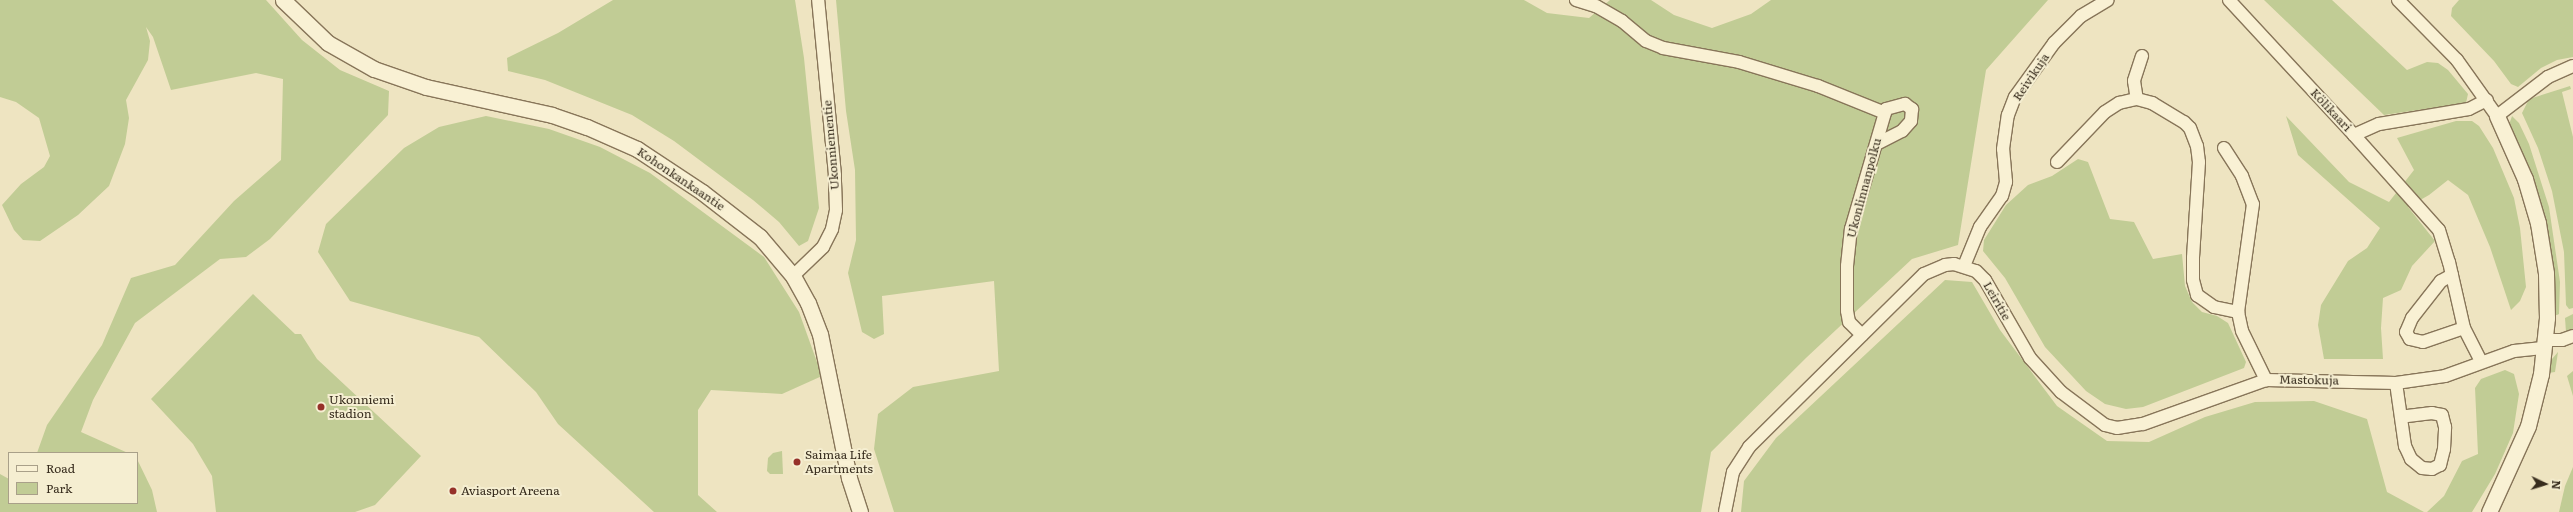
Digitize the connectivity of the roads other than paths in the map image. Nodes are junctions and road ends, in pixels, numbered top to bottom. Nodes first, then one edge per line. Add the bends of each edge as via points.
1 (283, 0) edge
2 (818, 0) edge
3 (1576, 0) edge
4 (2108, 0) edge
5 (2229, 0) edge
6 (2398, 0) edge
7 (2142, 56) dead end
8 (2573, 66) edge
9 (2137, 99) junction
10 (2487, 100) junction
11 (1885, 111) junction
12 (2497, 116) junction
13 (2354, 135) junction
14 (1876, 144) junction
15 (2224, 148) dead end
16 (2057, 162) dead end
17 (1964, 266) junction
18 (793, 276) junction
19 (2452, 276) junction
20 (2238, 312) junction
21 (2464, 328) junction
22 (1862, 335) junction
23 (2573, 336) edge
24 (2545, 344) junction
25 (2481, 362) junction
26 (2266, 380) junction
27 (2396, 383) junction
28 (2401, 417) junction
29 (860, 512) edge
30 (1725, 512) edge
31 (2489, 512) edge

1 - 18 street, Kohonkankaantie via 328,43 374,69 426,87 552,115 637,149 732,214 760,237
2 - 18 street, Ukonniementie via 836,210 832,229 823,246
3 - 11 street via 1596,6 1646,41 1663,48 1739,62 1818,86
4 - 17 street, Reivikuja via 2081,16 2054,43 2015,97 2008,115 2003,148 2006,182 2002,196 1980,227
5 - 13 street, Kölikaari
6 - 10 street via 2452,55
7 - 9 street via 2134,81
8 - 12 street via 2548,77
9 - 16 street via 2119,102 2105,112
9 - 20 street via 2158,106 2190,128 2199,162 2193,280 2197,295 2204,302
10 - 12 street
10 - 13 street, Kölikaari via 2470,110 2379,124
11 - 14 street, Ukonlinnanpolku
11 - 14 street via 1904,104 1912,109 1911,121 1902,131
12 - 24 street via 2525,179 2538,223 2546,273
13 - 19 street via 2439,230
14 - 22 street, Ukonlinnanpolku via 1851,229 1847,266 1849,322
15 - 20 street, Mastokuja via 2242,176 2253,204
17 - 22 street, Leiritie via 1945,265 1924,274
17 - 26 street, Leiritie via 1976,271 1985,280 2030,358 2042,372 2061,392 2104,425 2117,428 2143,424
18 - 29 street, Kohonkankaantie via 808,303 820,334 849,478
19 - 21 street
19 - 21 street via 2440,281 2412,318 2406,332 2410,339 2423,342
20 - 26 street, Mastokuja via 2242,331
21 - 25 street
22 - 30 street, Leiritie via 1741,456 1728,487
23 - 24 street, Mastokuja
24 - 25 street, Mastokuja
24 - 31 street via 2528,426
25 - 27 street, Mastokuja via 2445,376
26 - 27 street, Mastokuja
27 - 28 street
28 - 28 street via 2404,446 2411,459 2422,468 2432,469 2440,466 2445,426 2442,415 2432,413

